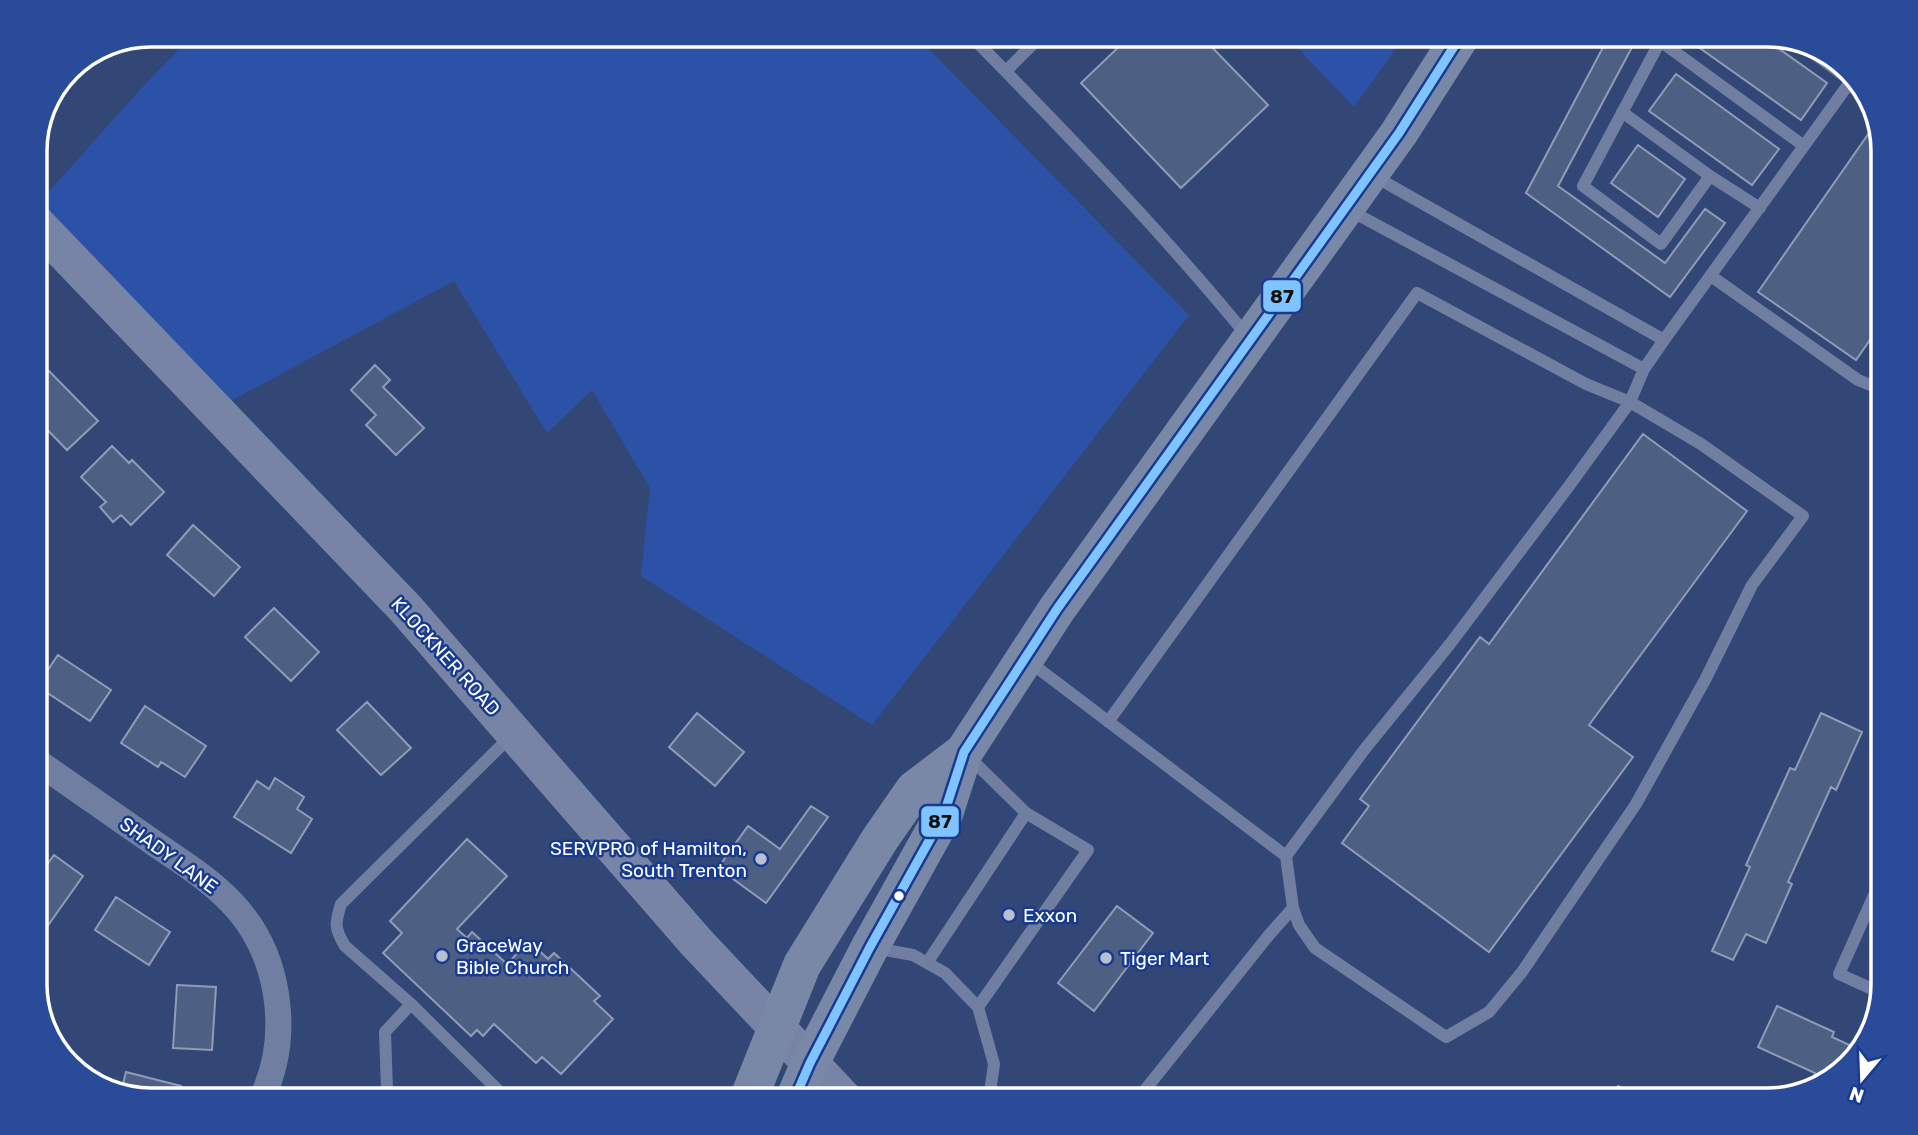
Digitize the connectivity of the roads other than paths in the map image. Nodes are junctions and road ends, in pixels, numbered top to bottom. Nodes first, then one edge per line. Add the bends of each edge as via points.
1 (982, 47) edge
2 (1030, 47) edge
3 (1454, 47) edge
4 (1657, 47) edge
5 (1674, 47) edge
6 (1006, 71) junction
7 (1848, 86) edge
8 (1622, 113) junction
9 (1804, 146) junction
10 (1370, 174) junction
11 (1710, 176) junction
12 (1345, 208) junction
13 (1760, 208) junction
14 (47, 235) edge
15 (1710, 276) junction
16 (1250, 340) junction
17 (1664, 340) junction
18 (1644, 369) junction
19 (1871, 385) edge
20 (1630, 402) junction
21 (1025, 659) junction
22 (1108, 722) junction
23 (514, 733) junction
24 (964, 752) junction
25 (47, 768) edge
26 (1026, 813) junction
27 (1286, 856) junction
28 (1871, 902) edge
29 (1293, 908) junction
30 (870, 947) junction
31 (927, 963) junction
32 (1871, 988) edge
33 (411, 1004) junction
34 (978, 1007) junction
35 (776, 1027) junction
36 (810, 1063) junction
37 (267, 1088) edge
38 (387, 1088) edge
39 (496, 1088) edge
40 (753, 1088) edge
41 (799, 1088) edge
42 (834, 1088) edge
43 (991, 1088) edge
44 (1147, 1088) edge

1 - 6 lane
2 - 6 lane
3 - 10 main road
4 - 8 lane
5 - 9 lane
6 - 16 lane via 1206,286
7 - 9 lane
8 - 11 lane
8 - 11 lane via 1583,186 1661,244
9 - 13 lane
10 - 12 main road
10 - 17 lane
11 - 13 lane
12 - 16 main road
12 - 18 lane
13 - 15 lane
14 - 23 main road, KLOCKNER ROAD via 405,608
15 - 17 lane
15 - 19 lane
16 - 21 main road
17 - 18 lane
18 - 20 lane
20 - 22 lane via 1586,384 1417,293
20 - 27 lane
20 - 29 lane via 1701,444 1803,516 1752,585 1636,804 1522,972 1489,1012 1446,1037 1315,948
21 - 22 lane
21 - 24 main road
22 - 27 lane
23 - 33 lane via 341,904 335,922 345,946
23 - 35 main road, KLOCKNER ROAD
24 - 26 lane
24 - 30 main road via 944,814
24 - 35 main road via 914,790 880,839 802,965
25 - 37 street, SHADY LANE via 205,878 250,926 275,984 279,1016 277,1050
26 - 31 lane
26 - 34 lane via 1088,850
27 - 29 lane
28 - 32 lane via 1839,974
29 - 44 lane
30 - 31 lane via 913,955
30 - 36 main road
31 - 34 lane via 945,973
33 - 38 lane via 385,1032
33 - 39 lane
34 - 43 lane via 994,1064
35 - 36 main road, KLOCKNER ROAD
35 - 40 main road
36 - 41 main road
36 - 42 main road, KLOCKNER ROAD

